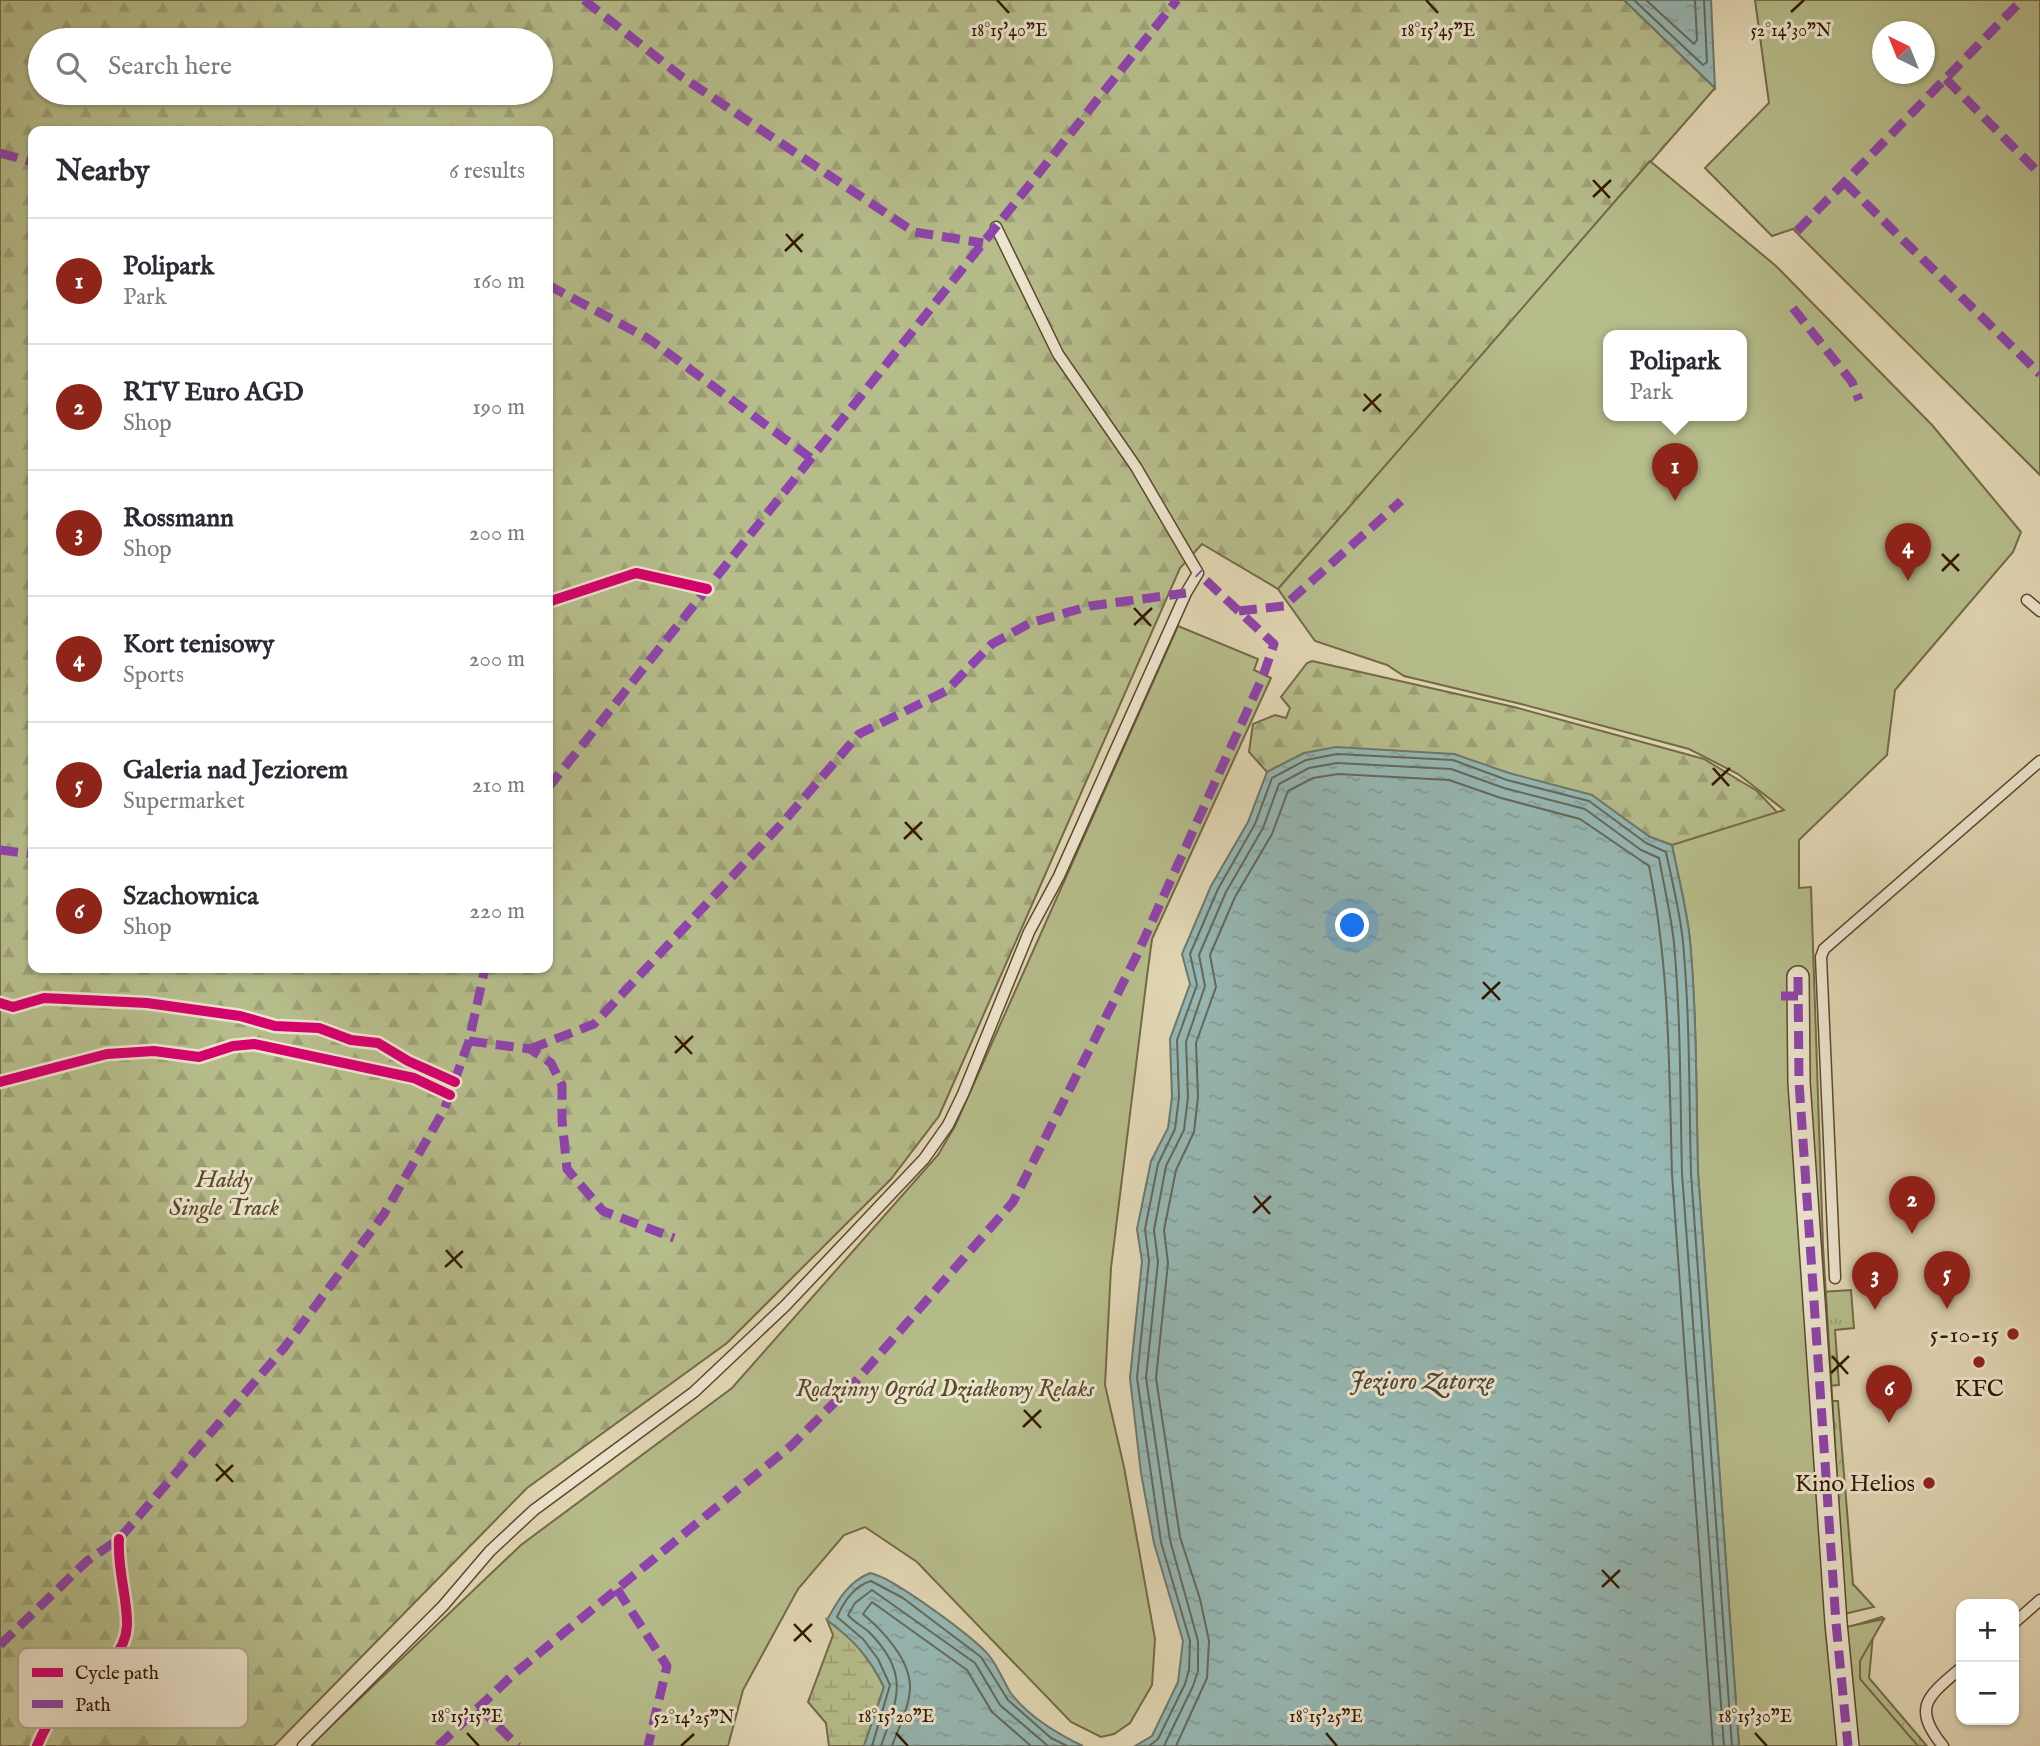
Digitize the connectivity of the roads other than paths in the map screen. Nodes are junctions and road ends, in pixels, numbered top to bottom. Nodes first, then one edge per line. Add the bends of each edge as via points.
1 (996, 227) dead end
2 (2027, 600) dead end
3 (2040, 611) edge
4 (2040, 761) edge
5 (1798, 978) dead end
6 (1835, 1278) dead end
7 (2040, 1600) edge
8 (2019, 1619) edge
9 (1956, 1673) edge
10 (303, 1746) edge
11 (1848, 1746) edge
12 (1943, 1746) edge

1 - 10 lane via 1058,354 1136,467 1198,573 1029,932 963,1094 924,1159 785,1306 694,1392 534,1510
2 - 3 lane
4 - 6 lane via 1824,948
5 - 11 street via 1799,1082
7 - 8 lane
9 - 12 lane via 1929,1697 1924,1712 1928,1728

